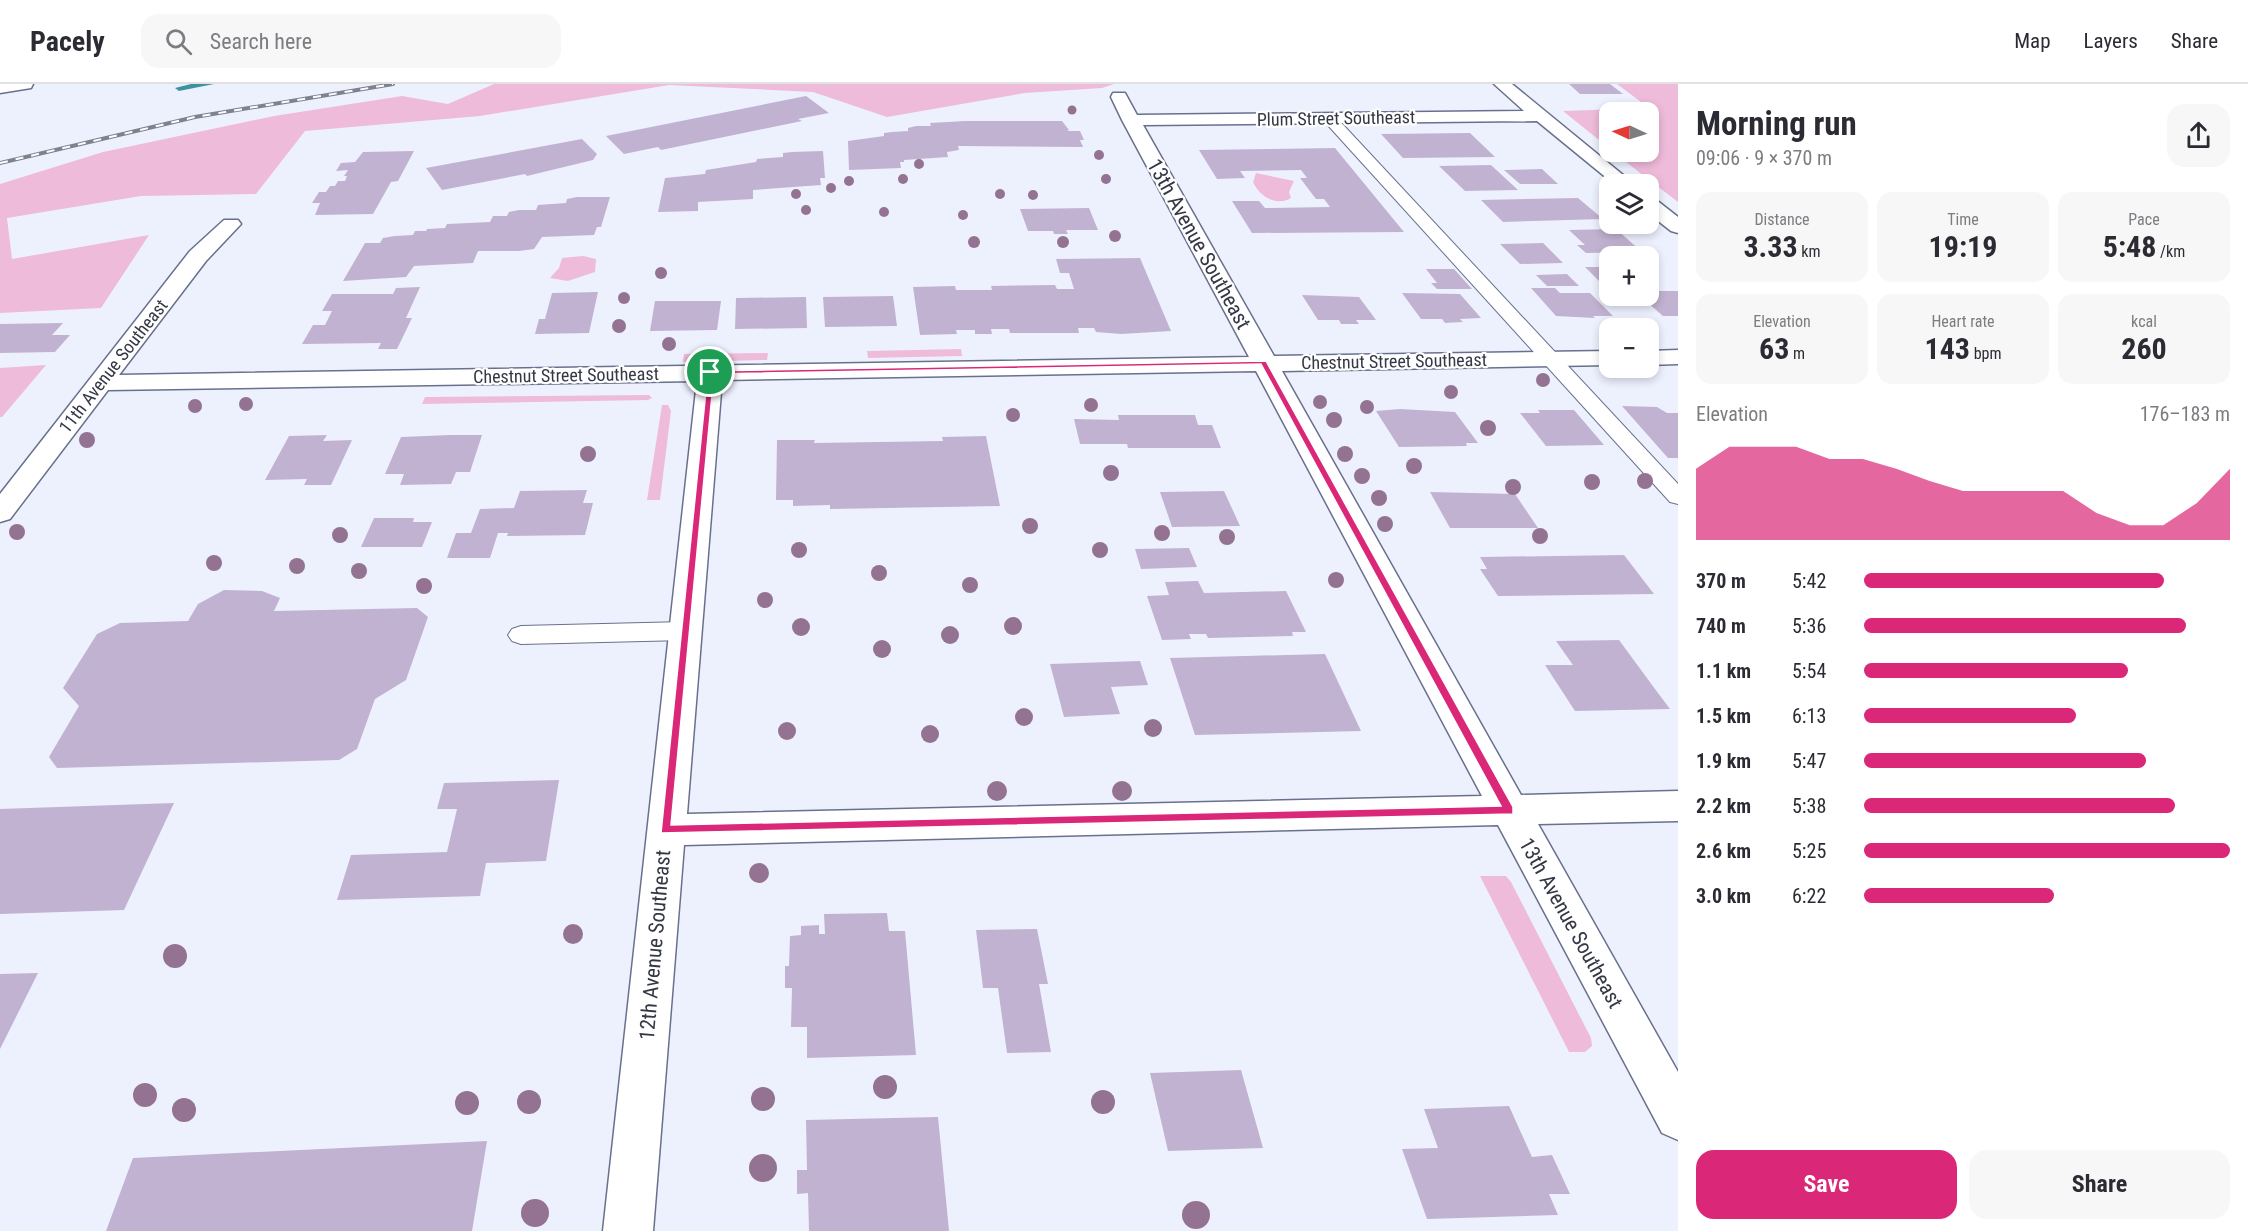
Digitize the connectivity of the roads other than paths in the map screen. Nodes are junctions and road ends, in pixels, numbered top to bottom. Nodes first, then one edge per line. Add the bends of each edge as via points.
1 (25, 84) edge
2 (1502, 84) edge
3 (0, 88) edge
4 (1119, 97) dead end
5 (1540, 116) junction
6 (1329, 118) junction
7 (1131, 120) junction
8 (1612, 174) edge
9 (1659, 212) edge
10 (231, 224) dead end
11 (1678, 227) edge
12 (1678, 357) edge
13 (1599, 358) edge
14 (1659, 358) edge
15 (1550, 359) junction
16 (1264, 362) junction
17 (710, 372) junction
18 (99, 383) junction
19 (1678, 497) edge
20 (0, 513) edge
21 (685, 631) junction
22 (521, 635) dead end
23 (1678, 807) edge
24 (1509, 810) junction
25 (665, 830) junction
26 (1678, 1117) edge
27 (628, 1231) edge

1 - 3 street
2 - 5 street
4 - 7 street, 13th Avenue Southeast
5 - 6 street, Plum Street Southeast
5 - 8 street
6 - 7 street, Plum Street Southeast
6 - 15 lane
7 - 16 street, 13th Avenue Southeast
9 - 11 street
10 - 18 street, 11th Avenue Southeast via 198,256
12 - 14 street
13 - 15 street, Chestnut Street Southeast
15 - 16 street, Chestnut Street Southeast
15 - 19 lane
16 - 17 street, Chestnut Street Southeast
16 - 24 street, 13th Avenue Southeast
17 - 18 street, Chestnut Street Southeast
17 - 21 street, 12th Avenue Southeast
18 - 20 street, 11th Avenue Southeast
21 - 22 lane
21 - 25 street, 12th Avenue Southeast
23 - 24 street
24 - 25 street
24 - 26 street, 13th Avenue Southeast
25 - 27 street, 12th Avenue Southeast

